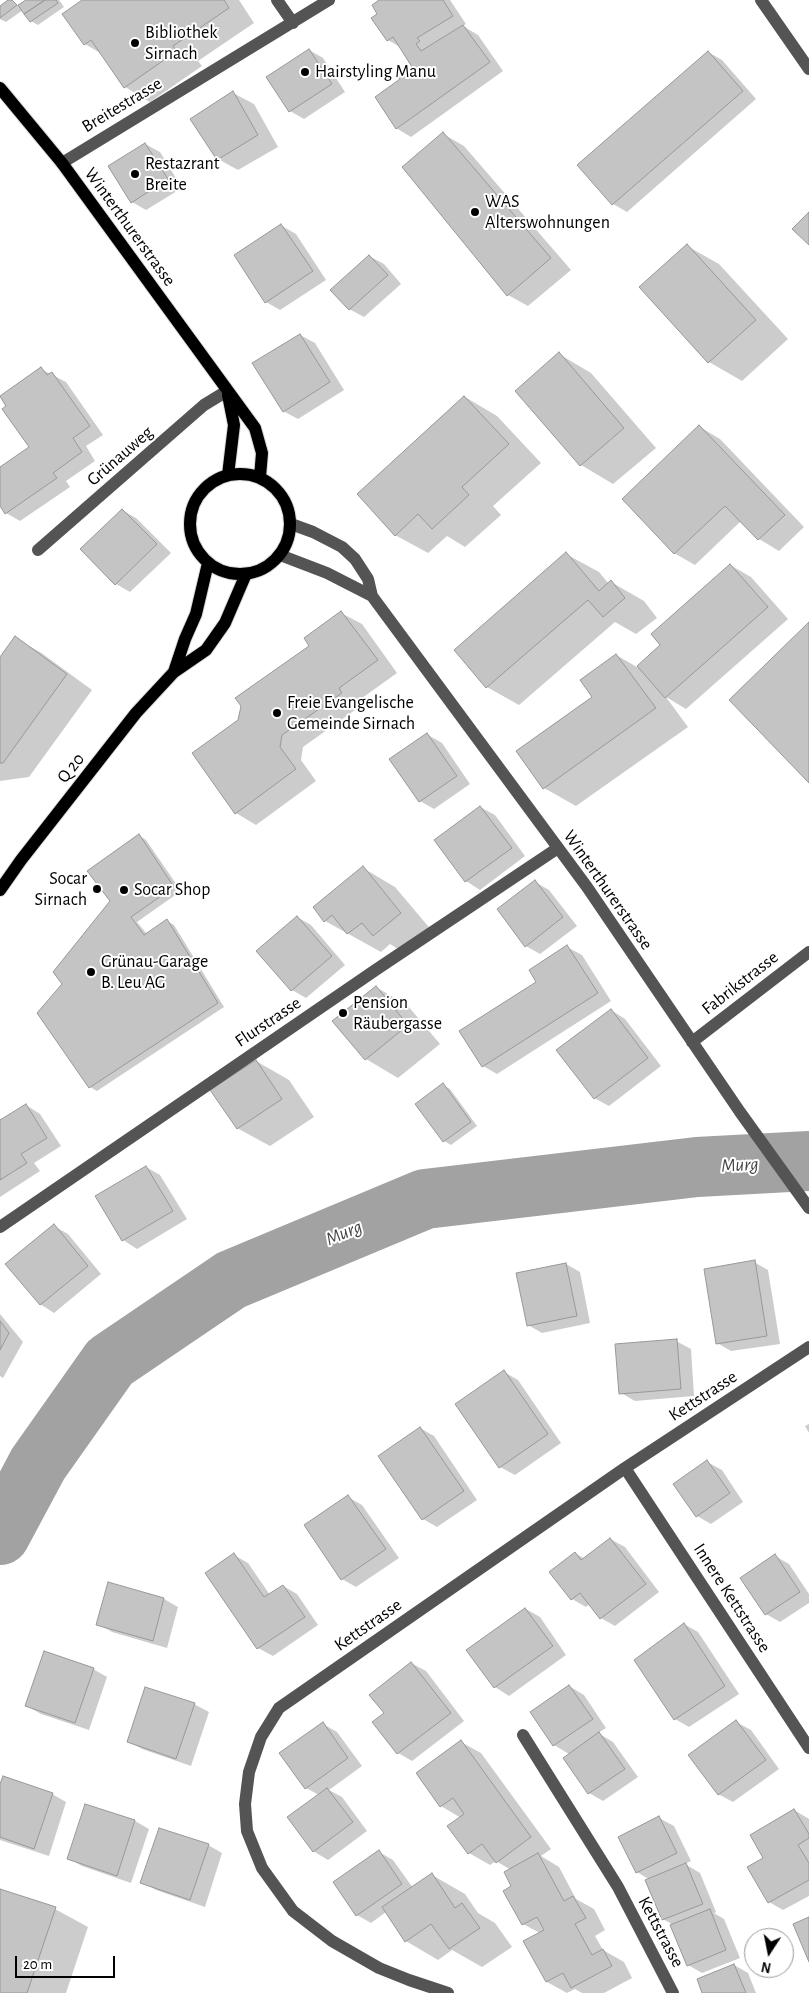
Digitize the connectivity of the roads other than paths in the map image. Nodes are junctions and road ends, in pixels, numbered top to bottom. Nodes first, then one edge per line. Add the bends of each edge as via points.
1 (276, 0) edge
2 (328, 0) edge
3 (761, 0) edge
4 (294, 23) junction
5 (809, 69) edge
6 (0, 88) edge
7 (62, 163) junction
8 (226, 391) junction
9 (228, 475) junction
10 (260, 477) junction
11 (291, 524) junction
12 (38, 550) dead end
13 (280, 555) junction
14 (208, 563) junction
15 (246, 574) junction
16 (372, 596) junction
17 (174, 672) junction
18 (558, 848) junction
19 (0, 890) edge
20 (809, 952) edge
21 (692, 1042) junction
22 (809, 1208) edge
23 (0, 1227) edge
24 (809, 1347) edge
25 (625, 1468) junction
26 (523, 1735) dead end
27 (809, 1748) edge
28 (448, 1993) edge
29 (673, 1993) edge

1 - 4 street
2 - 4 street, Breitestrasse
3 - 5 street
4 - 7 street, Breitestrasse
6 - 7 main road, Winterthurerstrasse
7 - 8 main road, Winterthurerstrasse
8 - 9 main road, Winterthurerstrasse via 234,425
8 - 10 main road, Winterthurerstrasse via 255,428 262,453
8 - 12 street, Grünauweg via 204,405
9 - 10 main road
9 - 14 main road via 202,491 190,521 191,536
10 - 11 main road via 282,496
11 - 13 main road via 288,541
11 - 16 street, Winterthurerstrasse via 342,547 368,579
13 - 15 main road via 259,571
13 - 16 street, Winterthurerstrasse via 327,573
14 - 15 main road via 232,574
14 - 17 main road, Q 20 via 196,614
15 - 17 main road, Q 20 via 225,623 206,650
16 - 18 street, Winterthurerstrasse
17 - 19 main road, Q 20 via 136,713
18 - 21 street, Winterthurerstrasse
18 - 23 street, Flurstrasse
20 - 21 street, Fabrikstrasse
21 - 22 street, Winterthurerstrasse
24 - 25 street, Kettstrasse
25 - 27 street, Innere Kettstrasse
25 - 28 street, Kettstrasse via 279,1708 262,1737 249,1772 245,1804 247,1831 262,1868 293,1911 332,1942 379,1968
26 - 29 street, Kettstrasse via 618,1887

